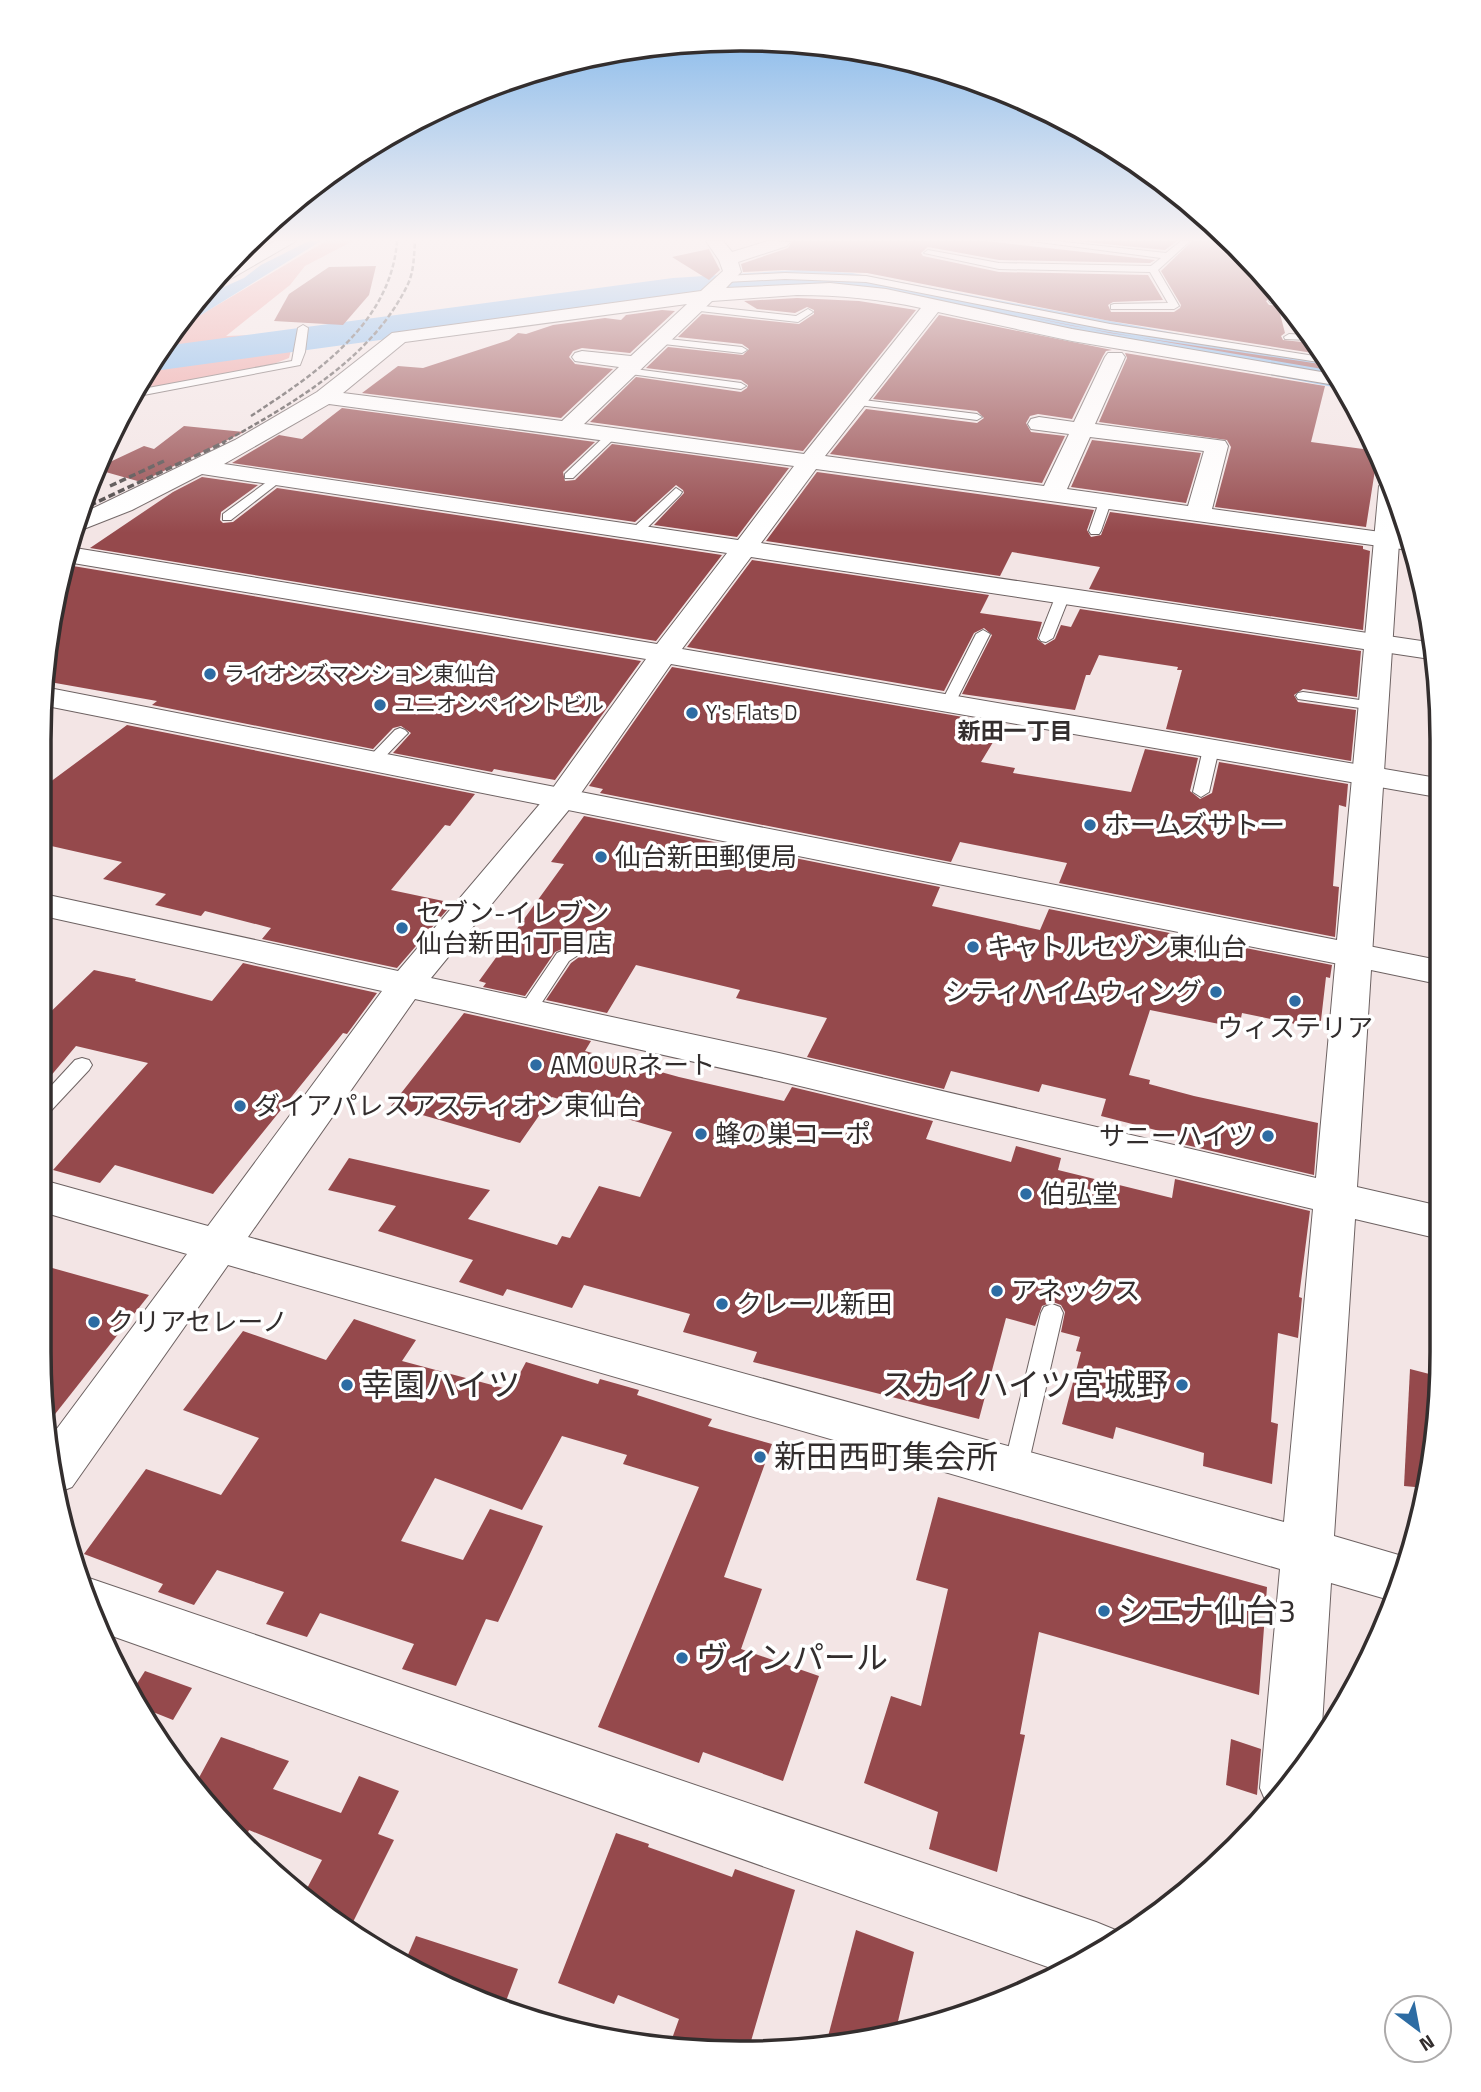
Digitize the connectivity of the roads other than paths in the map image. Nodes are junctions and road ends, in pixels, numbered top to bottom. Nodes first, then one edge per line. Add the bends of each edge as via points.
1 (302, 339) edge
2 (396, 339) edge
3 (662, 339) edge
4 (907, 339) edge
5 (1093, 339) edge
6 (1185, 339) edge
7 (659, 341) junction
8 (743, 350) dead end
9 (582, 357) dead end
10 (1115, 357) dead end
11 (1315, 359) edge
12 (631, 367) junction
13 (1328, 379) edge
14 (741, 386) dead end
15 (145, 392) edge
16 (325, 397) junction
17 (855, 402) junction
18 (977, 417) dead end
19 (1039, 424) dead end
20 (567, 428) junction
21 (1082, 429) junction
22 (613, 434) junction
23 (809, 461) junction
24 (200, 467) junction
25 (569, 476) dead end
26 (279, 478) junction
27 (676, 492) dead end
28 (1052, 495) junction
29 (1105, 502) junction
30 (1198, 515) junction
31 (227, 517) dead end
32 (86, 521) edge
33 (637, 531) junction
34 (1095, 531) dead end
35 (1400, 543) edge
36 (744, 547) junction
37 (76, 556) edge
38 (1063, 595) junction
39 (983, 634) dead end
40 (1046, 638) dead end
41 (1379, 643) junction
42 (1424, 650) edge
43 (664, 654) junction
44 (1303, 696) dead end
45 (52, 698) edge
46 (948, 703) junction
47 (1374, 705) junction
48 (400, 733) dead end
49 (1211, 749) junction
50 (373, 761) junction
51 (1368, 776) junction
52 (1430, 787) edge
53 (1201, 792) dead end
54 (561, 799) junction
55 (51, 907) edge
56 (577, 950) dead end
57 (1354, 955) junction
58 (1430, 970) edge
59 (405, 986) junction
60 (526, 1012) junction
61 (82, 1065) dead end
62 (51, 1097) edge
63 (51, 1199) edge
64 (1335, 1199) junction
65 (1430, 1221) edge
66 (217, 1247) junction
67 (1052, 1313) dead end
68 (60, 1463) edge
69 (1015, 1470) junction
70 (1307, 1551) junction
71 (1393, 1577) edge
72 (100, 1607) edge
73 (1291, 1767) edge
74 (1084, 1950) edge

1 - 15 lane via 296,363
2 - 16 street
3 - 7 street
4 - 17 street
5 - 13 street
6 - 11 lane
7 - 8 lane
7 - 12 street
9 - 12 street
10 - 21 street
12 - 14 lane
12 - 20 street
16 - 20 street
16 - 24 street
17 - 18 lane
17 - 23 street
19 - 21 street
20 - 22 street
21 - 28 street
21 - 30 street via 1217,446
22 - 23 street
22 - 25 lane
23 - 28 street
23 - 36 street
24 - 26 street
24 - 32 street
26 - 31 lane
26 - 33 street
27 - 33 lane
28 - 29 street
29 - 30 street
29 - 34 lane
30 - 35 street
33 - 36 street
35 - 41 street
36 - 38 street
36 - 43 street
37 - 43 street
38 - 40 lane
38 - 41 street
39 - 46 lane
41 - 42 street
41 - 47 street
43 - 46 street
43 - 54 street
44 - 47 lane
45 - 50 street
46 - 49 street
47 - 51 street
48 - 50 lane
49 - 51 street
49 - 53 lane
50 - 54 street
51 - 52 street
51 - 57 street
54 - 57 street
54 - 59 street
55 - 59 street
56 - 60 lane via 563,957
57 - 58 street
57 - 64 street
59 - 60 street
59 - 66 street
60 - 64 street
61 - 62 lane
63 - 66 street
64 - 65 street
64 - 70 street
66 - 68 street
66 - 69 street
67 - 69 lane
69 - 70 street
70 - 71 street
70 - 73 street
72 - 74 street

